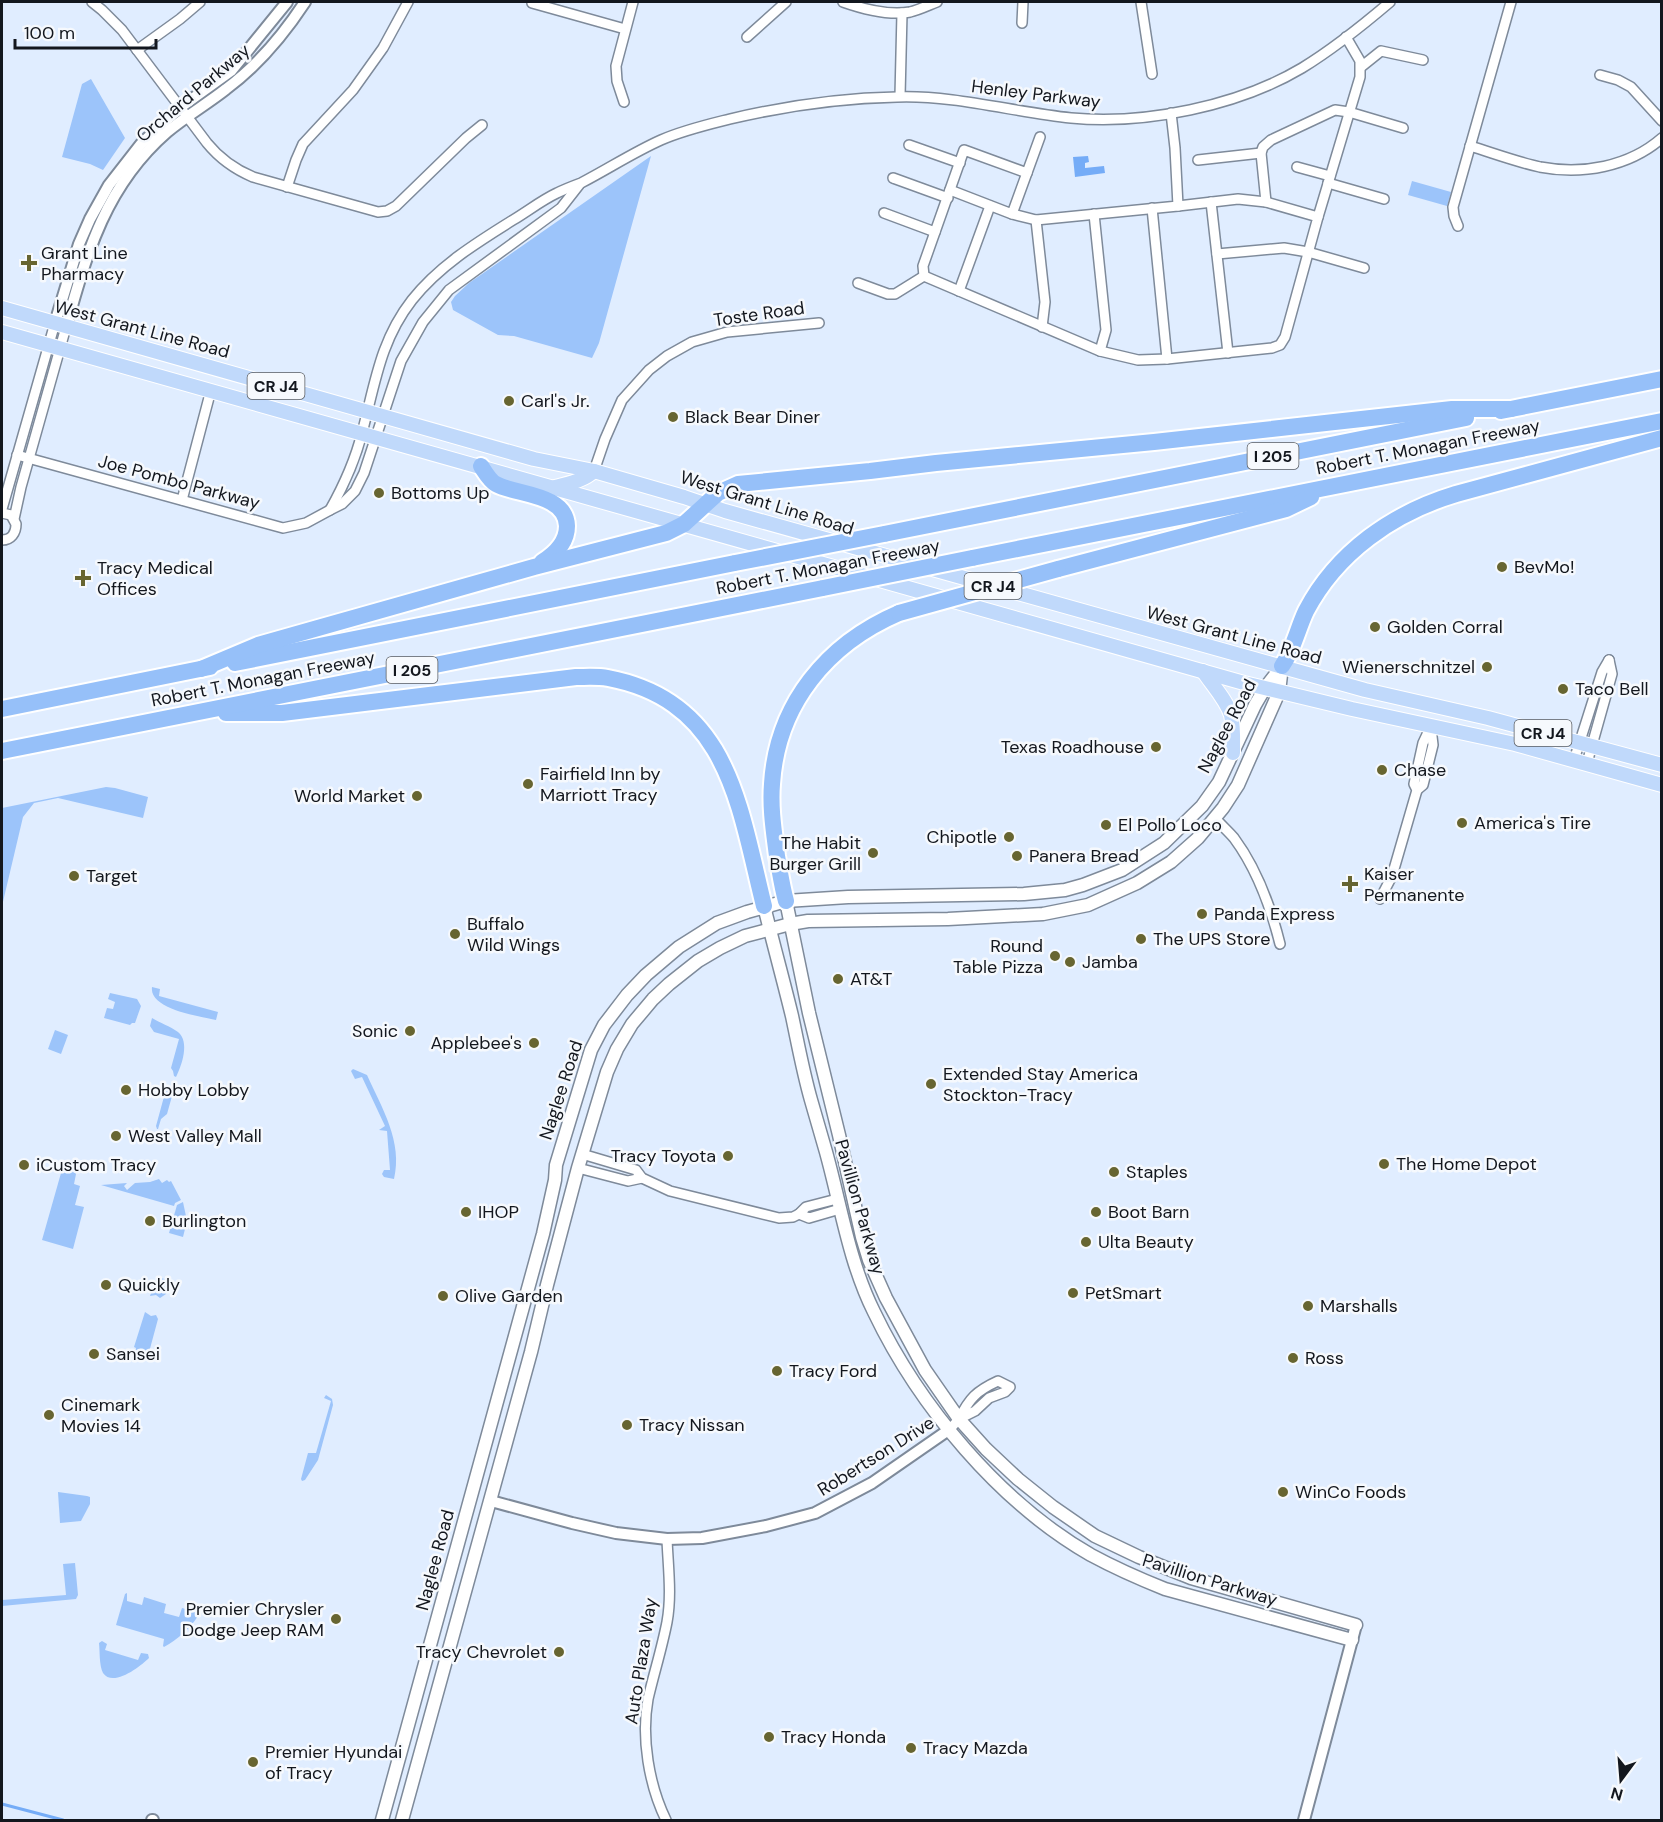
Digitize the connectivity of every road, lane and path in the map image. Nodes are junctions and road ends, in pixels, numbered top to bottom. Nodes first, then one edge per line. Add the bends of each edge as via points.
1 (92, 2) edge
2 (200, 2) edge
3 (287, 2) edge
4 (305, 2) edge
5 (408, 2) edge
6 (633, 2) edge
7 (786, 2) edge
8 (843, 2) edge
9 (937, 2) edge
10 (1023, 2) edge
11 (1141, 2) edge
12 (1390, 2) edge
13 (1511, 2) edge
14 (532, 3) edge
15 (902, 13) junction
16 (1022, 23) dead end
17 (625, 29) junction
18 (747, 37) dead end
19 (1346, 37) junction
20 (137, 50) junction
21 (1423, 60) dead end
22 (1361, 67) junction
23 (1152, 74) dead end
24 (1600, 75) dead end
25 (900, 96) junction
26 (624, 102) dead end
27 (184, 112) junction
28 (1349, 112) junction
29 (1171, 113) junction
30 (1662, 121) edge
31 (482, 125) dead end
32 (1403, 128) dead end
33 (1040, 137) dead end
34 (1662, 138) edge
35 (909, 145) dead end
36 (1470, 146) junction
37 (1261, 153) junction
38 (1198, 160) dead end
39 (960, 164) junction
40 (1297, 166) dead end
41 (1026, 173) junction
42 (893, 178) dead end
43 (1329, 179) junction
44 (580, 183) junction
45 (287, 187) junction
46 (949, 194) junction
47 (1384, 199) dead end
48 (1212, 202) junction
49 (1266, 202) junction
50 (990, 206) junction
51 (1178, 206) junction
52 (1152, 208) junction
53 (884, 213) dead end
54 (1012, 214) junction
55 (1094, 214) junction
56 (1318, 217) junction
57 (1036, 220) junction
58 (1458, 226) dead end
59 (935, 232) junction
60 (1308, 252) junction
61 (1217, 254) junction
62 (1364, 268) dead end
63 (924, 276) junction
64 (858, 283) dead end
65 (959, 291) junction
66 (2, 308) edge
67 (819, 323) dead end
68 (61, 325) junction
69 (1042, 327) junction
70 (2, 332) edge
71 (54, 346) junction
72 (1100, 351) junction
73 (1228, 353) junction
74 (1167, 359) junction
75 (1662, 379) edge
76 (211, 390) junction
77 (1512, 409) junction
78 (367, 412) junction
79 (384, 416) junction
80 (1662, 421) edge
81 (369, 436) junction
82 (1662, 438) edge
83 (17, 455) junction
84 (29, 458) junction
85 (481, 466) junction
86 (594, 471) junction
87 (1341, 484) junction
88 (553, 488) junction
89 (182, 500) junction
90 (705, 504) junction
91 (330, 510) junction
92 (2, 511) edge
93 (14, 519) junction
94 (684, 524) junction
95 (2, 540) edge
96 (534, 567) junction
97 (1282, 666) junction
98 (201, 669) junction
99 (1203, 671) junction
100 (1265, 688) junction
101 (1280, 692) junction
102 (2, 709) edge
103 (201, 711) junction
104 (1431, 726) junction
105 (1586, 744) junction
106 (2, 751) edge
107 (1233, 753) junction
108 (1581, 762) junction
109 (1662, 765) edge
110 (1662, 785) edge
111 (1215, 818) junction
112 (1380, 899) dead end
113 (786, 901) junction
114 (764, 906) junction
115 (790, 924) junction
116 (770, 929) junction
117 (1280, 944) dead end
118 (582, 1154) junction
119 (578, 1168) junction
120 (642, 1178) junction
121 (838, 1204) junction
122 (959, 1419) junction
123 (950, 1429) junction
124 (490, 1500) junction
125 (667, 1539) junction
126 (1356, 1625) joint
127 (1352, 1640) junction
128 (382, 1821) edge
129 (402, 1821) edge
130 (666, 1821) edge
131 (1304, 1821) edge

1 - 20 street
2 - 20 street
3 - 27 street, Orchard Parkway via 231,71
4 - 27 street, Orchard Parkway via 257,61 228,88
5 - 45 street via 383,48 353,90 303,144
6 - 17 street
7 - 18 street
8 - 15 street via 862,9
9 - 15 street
10 - 16 street
11 - 23 street
12 - 19 street, Henley Parkway
13 - 36 street
14 - 17 street
15 - 25 street
17 - 26 street via 616,66
19 - 22 street
19 - 29 street, Henley Parkway via 1301,68 1253,91
20 - 27 street
21 - 22 street via 1381,51
22 - 28 street
24 - 30 street via 1631,87
25 - 29 street, Henley Parkway via 1074,118
25 - 44 street, Joe Pombo Parkway via 810,103 690,129
27 - 45 street via 219,158 238,171
27 - 68 street, Orchard Parkway via 128,176 110,203
28 - 32 street
28 - 37 street via 1335,110 1271,140
28 - 43 street
29 - 51 street
31 - 45 street via 387,211 378,212
33 - 41 street
34 - 36 street via 1617,164 1589,169 1539,167
35 - 39 street
36 - 58 street via 1453,207
37 - 38 street
37 - 49 street
39 - 41 street via 964,150
39 - 46 street
40 - 43 street
41 - 54 street
42 - 46 street
43 - 47 street
43 - 56 street
44 - 78 street, Joe Pombo Parkway via 554,194 473,245 414,297 385,344
44 - 79 street, Joe Pombo Parkway via 561,208 449,290 408,346
46 - 50 street
46 - 59 street
48 - 49 street
48 - 51 street
48 - 61 street
49 - 56 street
50 - 54 street
50 - 65 street
51 - 52 street
52 - 55 street
52 - 74 street
53 - 59 street
54 - 57 street
55 - 57 street
55 - 72 street via 1106,330
56 - 60 street
57 - 69 street via 1044,302
59 - 63 street via 923,266
60 - 61 street via 1284,248
60 - 62 street
60 - 73 street via 1280,345
61 - 73 street
63 - 64 street via 894,294
63 - 65 street
65 - 69 street
66 - 68 main road, West Grant Line Road / CR J4
67 - 86 street, Toste Road via 727,332 692,342 667,356 622,400
68 - 71 street, Orchard Parkway
68 - 78 main road, West Grant Line Road / CR J4
69 - 72 street
70 - 71 main road, CR J4
71 - 76 main road, CR J4
71 - 83 street, Orchard Parkway
71 - 84 street
72 - 74 street via 1138,360
73 - 74 street
75 - 77 highway, Robert T. Monagan Freeway / I 205
76 - 81 main road, CR J4
76 - 89 street
77 - 90 highway via 1452,409 749,482 718,493
77 - 98 highway, Robert T. Monagan Freeway / I 205, bridge
78 - 79 main road, West Grant Line Road / CR J4
78 - 81 street, Joe Pombo Parkway
79 - 81 street, Joe Pombo Parkway
79 - 86 main road, West Grant Line Road / CR J4 via 534,459
80 - 87 highway, Robert T. Monagan Freeway / I 205
81 - 85 main road, CR J4
81 - 91 street, Joe Pombo Parkway
81 - 91 street, Joe Pombo Parkway via 364,473 355,491
82 - 97 highway via 1446,497 1401,515 1355,549 1327,579 1305,613 1291,653
83 - 84 street, Joe Pombo Parkway
83 - 92 street, Orchard Parkway
84 - 89 street, Joe Pombo Parkway
84 - 93 street
85 - 88 main road, CR J4
85 - 96 highway via 495,484 537,496 563,513 567,533 562,544
86 - 88 main road
86 - 90 main road, West Grant Line Road / CR J4
87 - 103 highway, Robert T. Monagan Freeway / I 205, bridge
87 - 113 highway, bridge via 1286,509 899,614 843,645 796,700 775,761 772,804
88 - 94 main road, CR J4
89 - 91 street, Joe Pombo Parkway via 283,528 306,523
90 - 94 highway
90 - 97 main road, West Grant Line Road / CR J4
92 - 93 street
93 - 95 street via 14,534
94 - 96 highway via 666,533
94 - 99 main road, CR J4
96 - 98 highway via 258,645
97 - 100 main road, Naglee Road
97 - 101 main road, Naglee Road
97 - 105 main road, West Grant Line Road / CR J4
98 - 102 highway, Robert T. Monagan Freeway / I 205
99 - 100 main road, CR J4
99 - 107 main road via 1227,705
100 - 101 main road, CR J4
100 - 107 main road, Naglee Road
101 - 104 main road, CR J4
101 - 111 main road, Naglee Road via 1238,785
103 - 106 highway, Robert T. Monagan Freeway / I 205
103 - 114 highway via 282,713 576,677 605,677 636,685 680,707 718,754 738,801
104 - 108 main road, CR J4
104 - 112 street via 1432,744 1424,785 1417,790 1392,876
105 - 105 street via 1612,674 1610,660 1602,672
105 - 108 street
105 - 109 main road, West Grant Line Road / CR J4
107 - 113 main road, Naglee Road via 1202,806 1164,843 1122,870 1083,885 1024,894
108 - 110 main road, CR J4
111 - 115 main road, Naglee Road via 1171,862 1137,883 1088,905 1042,914
111 - 117 street via 1234,838 1254,871
113 - 114 main road, Naglee Road
113 - 115 main road, Pavillion Parkway
114 - 116 main road, Pavillion Parkway
114 - 128 main road, Naglee Road via 717,923 679,947 627,995 591,1050 561,1147 543,1234
115 - 116 main road, Naglee Road
115 - 122 main road, Pavillion Parkway via 867,1252 886,1298 925,1370
116 - 118 main road, Naglee Road via 745,936 698,962 653,999 632,1024 607,1072
116 - 121 main road, Pavillion Parkway
118 - 119 main road, Naglee Road
118 - 120 street via 636,1170
119 - 120 street via 628,1181
119 - 124 main road, Naglee Road
120 - 121 street via 670,1191 779,1218 799,1214 806,1207
121 - 123 main road, Pavillion Parkway via 849,1248 873,1311 896,1354
122 - 122 street, Robertson Drive via 989,1398 1010,1388 998,1381 981,1388
122 - 123 street, Robertson Drive
122 - 126 main road, Pavillion Parkway via 1018,1479 1095,1536 1191,1578
123 - 125 street, Robertson Drive via 872,1483 815,1513 712,1536
123 - 127 main road, Pavillion Parkway via 1006,1491 1091,1555 1165,1589
124 - 125 street, Robertson Drive via 616,1533
124 - 129 main road, Naglee Road
125 - 130 street, Auto Plaza Way via 667,1623 646,1720 650,1771
126 - 127 street, Pavillion Parkway
127 - 131 street, Pavillion Parkway

